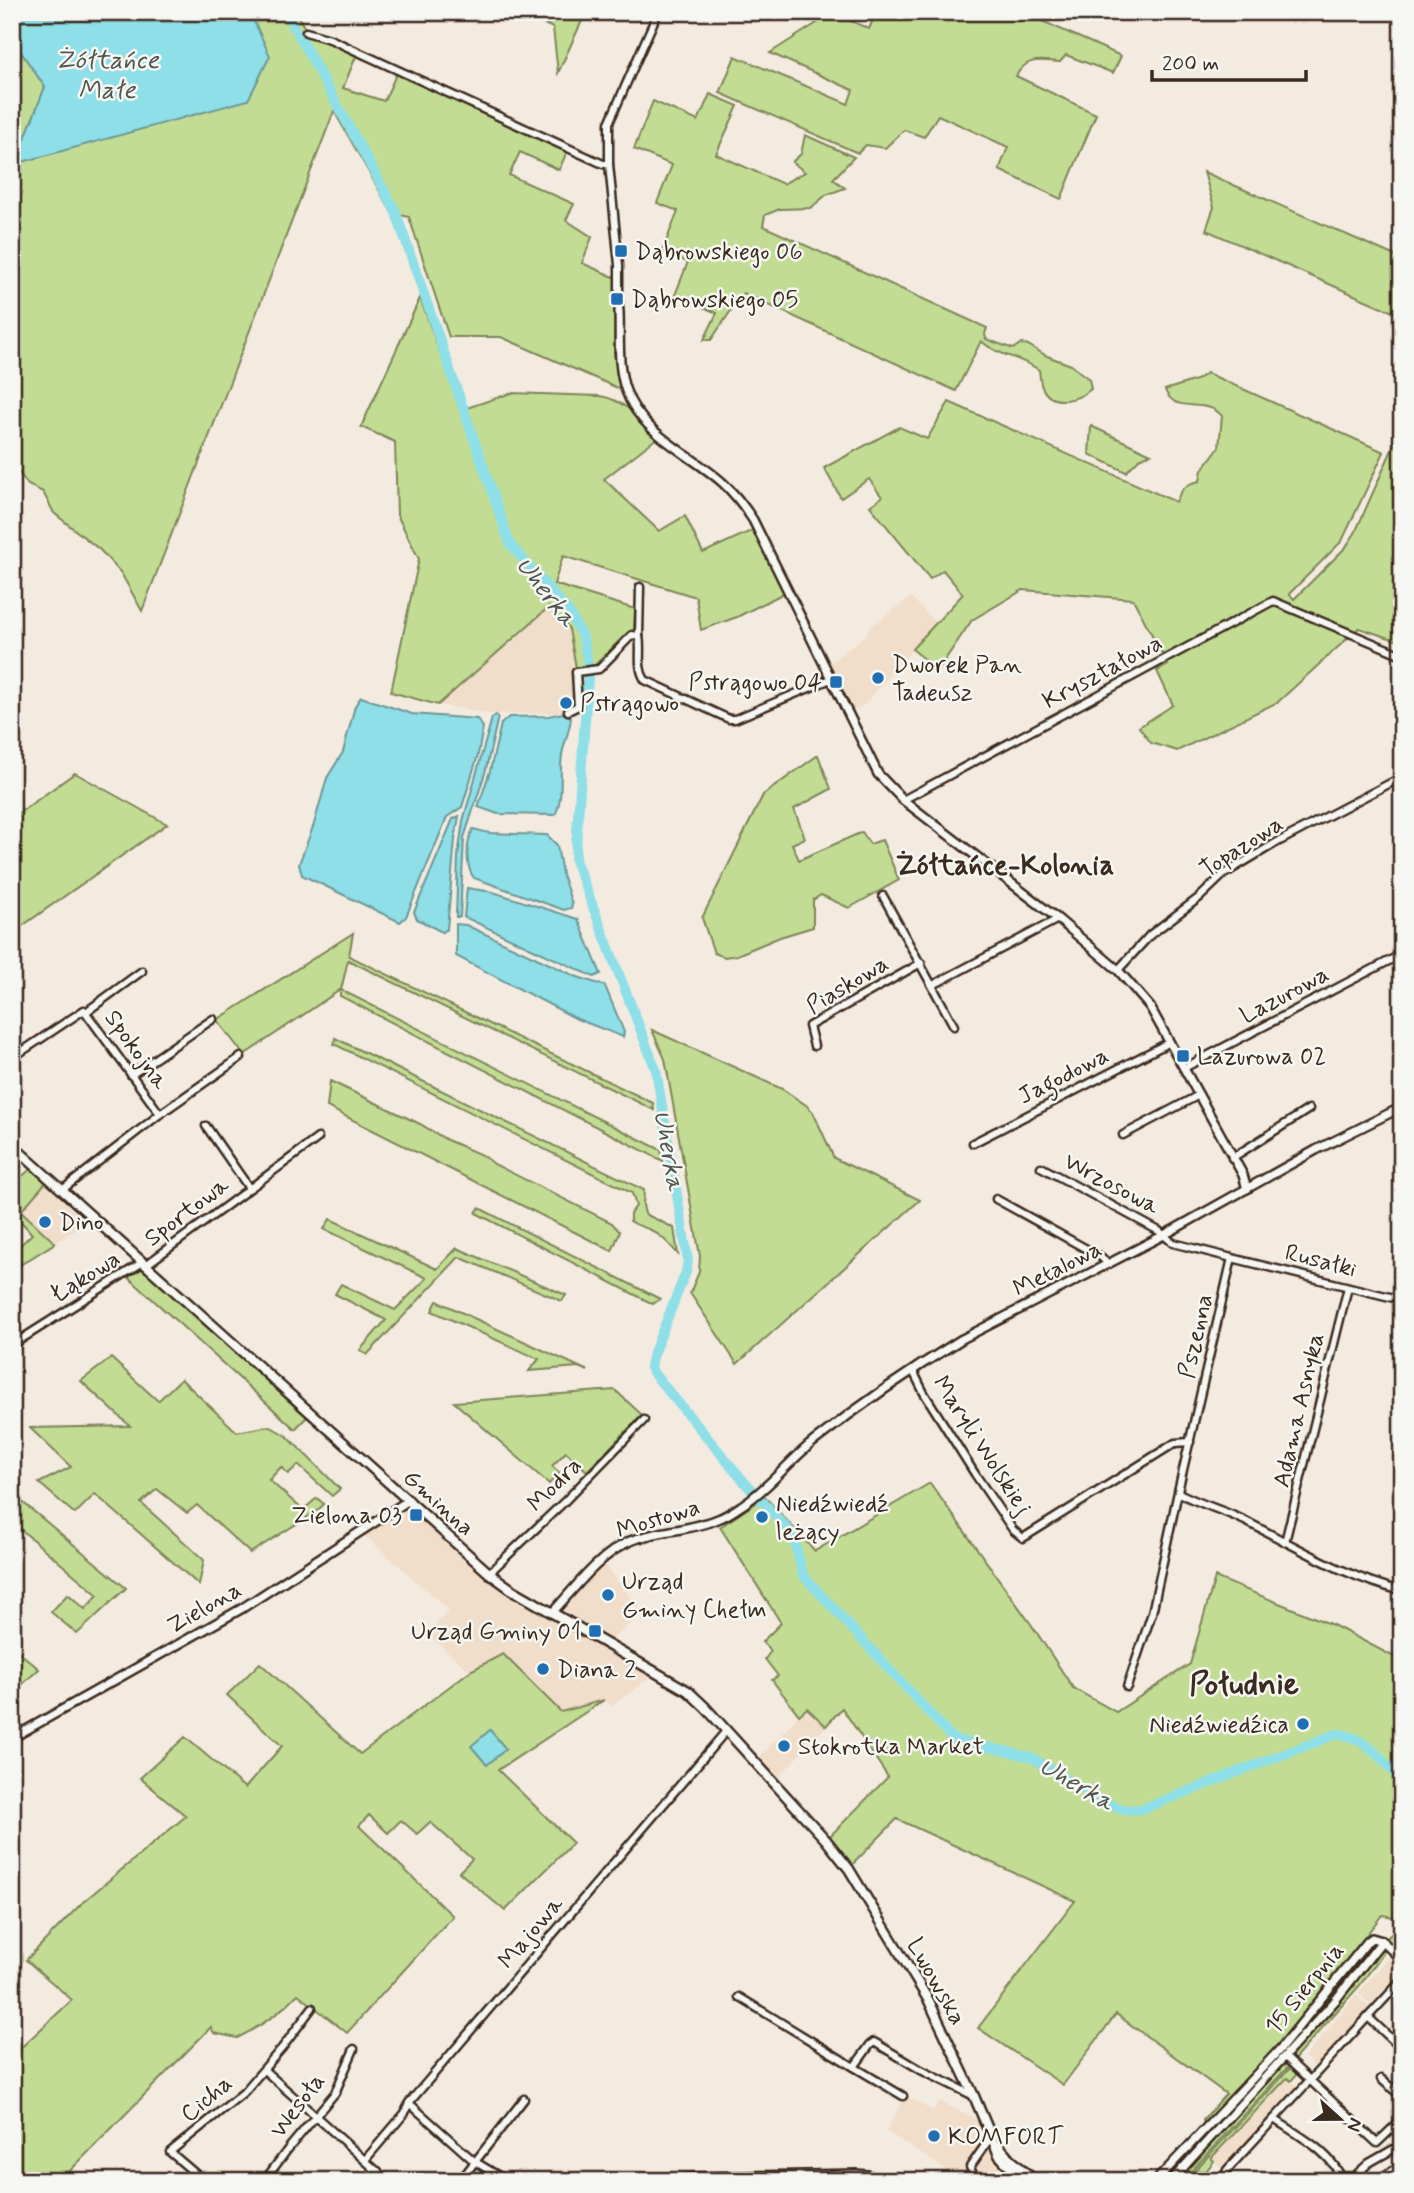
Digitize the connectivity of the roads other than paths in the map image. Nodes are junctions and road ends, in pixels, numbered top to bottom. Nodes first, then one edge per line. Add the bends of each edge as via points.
1 (658, 12) edge
2 (306, 32) dead end
3 (609, 164) junction
4 (619, 311) joint
5 (640, 587) dead end
6 (639, 636) junction
7 (1402, 655) edge
8 (831, 679) junction
9 (568, 711) dead end
10 (1402, 777) edge
11 (903, 800) junction
12 (883, 896) dead end
13 (1058, 919) junction
14 (1402, 954) edge
15 (921, 963) junction
16 (1118, 970) junction
17 (142, 971) dead end
18 (933, 985) junction
19 (86, 1012) junction
20 (213, 1019) dead end
21 (954, 1026) dead end
22 (1170, 1042) junction
23 (814, 1046) dead end
24 (241, 1057) dead end
25 (12, 1058) edge
26 (1184, 1068) junction
27 (131, 1075) junction
28 (1199, 1095) junction
29 (1402, 1107) edge
30 (1309, 1109) dead end
31 (160, 1114) junction
32 (206, 1126) dead end
33 (1122, 1135) dead end
34 (318, 1138) dead end
35 (974, 1143) dead end
36 (12, 1145) edge
37 (1232, 1158) junction
38 (1041, 1167) dead end
39 (1240, 1175) junction
40 (1261, 1181) junction
41 (249, 1188) junction
42 (1247, 1189) junction
43 (62, 1190) junction
44 (1234, 1196) junction
45 (996, 1199) dead end
46 (1164, 1235) junction
47 (1231, 1258) junction
48 (144, 1264) junction
49 (1108, 1264) junction
50 (1348, 1287) junction
51 (1402, 1300) edge
52 (12, 1345) edge
53 (913, 1371) junction
54 (644, 1420) dead end
55 (1190, 1442) junction
56 (1178, 1493) junction
57 (752, 1499) joint
58 (409, 1500) junction
59 (1285, 1542) junction
60 (489, 1573) junction
61 (1402, 1591) edge
62 (552, 1613) junction
63 (1127, 1687) dead end
64 (726, 1731) junction
65 (12, 1738) edge
66 (849, 1869) joint
67 (1382, 1941) junction
68 (1402, 1960) edge
69 (1402, 1980) edge
70 (739, 1997) dead end
71 (312, 2008) dead end
72 (1368, 2017) junction
73 (354, 2049) dead end
74 (1402, 2049) edge
75 (1285, 2057) junction
76 (854, 2067) junction
77 (264, 2070) junction
78 (1381, 2079) dead end
79 (1311, 2081) junction
80 (903, 2096) dead end
81 (974, 2096) junction
82 (1402, 2097) edge
83 (524, 2099) dead end
84 (410, 2103) junction
85 (315, 2116) junction
86 (982, 2116) junction
87 (1274, 2119) junction
88 (1402, 2119) edge
89 (990, 2139) junction
90 (1377, 2143) junction
91 (1399, 2146) edge
92 (1002, 2150) junction
93 (1387, 2153) junction
94 (1402, 2155) edge
95 (365, 2160) junction
96 (474, 2161) junction
97 (1402, 2164) edge
98 (1361, 2170) junction
99 (378, 2171) junction
100 (867, 2178) edge
101 (1027, 2179) edge
102 (1380, 2180) edge
103 (204, 2181) edge
104 (264, 2181) edge
105 (370, 2181) edge
106 (388, 2181) edge
107 (460, 2181) edge
108 (507, 2181) edge
109 (663, 2181) edge
110 (883, 2181) edge
111 (982, 2181) edge
112 (1156, 2181) edge
113 (1171, 2181) edge
114 (1223, 2181) edge
115 (1343, 2181) edge
116 (1349, 2181) edge
117 (1369, 2181) edge

1 - 3 street via 609,123
2 - 3 street
3 - 4 street
4 - 8 street via 622,374 634,409 739,500
5 - 6 street
6 - 8 street via 639,669 645,680 729,719
6 - 9 street via 632,635 599,669 576,671 578,706
7 - 11 street, Kryształowa via 1273,601
8 - 11 street via 870,761
10 - 16 street, Topazowa via 1224,874 1150,935
11 - 13 street
12 - 15 street, Piaskowa
13 - 16 street
13 - 18 street
14 - 26 street, Lazurowa
15 - 18 street, Piaskowa
15 - 23 street, Piaskowa via 808,1026
16 - 22 street via 1150,1007
17 - 19 street
18 - 21 street, Piaskowa
19 - 25 street, Spokojna
19 - 27 street, Spokojna
20 - 27 street
22 - 26 street
22 - 35 street, Jagodowa
24 - 31 street, Spokojna
26 - 28 street
27 - 31 street, Spokojna
28 - 33 street
28 - 37 street
29 - 40 street, Metalowa
30 - 37 street
31 - 43 street, Spokojna
32 - 41 street, Sportowa
34 - 41 street, Sportowa
36 - 43 main road, Gminna
37 - 39 street
38 - 46 street, Wrzosowa
39 - 40 street
39 - 42 street
39 - 44 street
40 - 42 street, Metalowa
41 - 48 street, Sportowa
42 - 44 street, Metalowa
43 - 48 main road, Gminna
44 - 46 street, Metalowa
45 - 49 street
46 - 47 street via 1174,1243
46 - 49 street, Metalowa
47 - 50 street, Rusałki
47 - 55 street, Pszenna
48 - 52 street, Łąkowa
48 - 58 main road, Gminna
49 - 53 street, Metalowa via 962,1339
50 - 51 street, Rusałki
50 - 59 street, Adama Asnyka
53 - 55 street, Maryli Wolskiej via 975,1474 1023,1538 1175,1443
53 - 57 street, Metalowa via 814,1442
54 - 60 street, Modra
55 - 56 street, Pszenna
56 - 59 street
56 - 63 street, Pszenna via 1152,1613
57 - 62 street, Mostowa via 718,1519 622,1546 603,1559
58 - 60 main road, Gminna
58 - 65 street, Zielona via 241,1609
59 - 61 street via 1343,1572
60 - 62 main road, Gminna
62 - 64 main road, Gminna via 688,1691
64 - 66 main road, Gminna
64 - 84 street, Majowa
66 - 81 main road, Lwowska via 929,2001
67 - 68 street
67 - 75 street, 15 Sierpnia
67 - 112 street, 15 Sierpnia via 1368,1941 1282,2047
69 - 72 street
70 - 76 street
71 - 77 street, Cicha
72 - 74 street
72 - 79 street
73 - 85 street, Wesoła via 335,2093
75 - 79 street
75 - 113 street, 15 Sierpnia
76 - 80 street
76 - 81 street via 874,2042
77 - 85 street
77 - 103 street, Cicha via 170,2152
78 - 82 street
79 - 87 street
79 - 90 street
81 - 86 main road, Lwowska
83 - 96 street
84 - 95 street, Majowa
84 - 96 street
85 - 95 street
85 - 104 street, Wesoła
86 - 89 main road, Lwowska
86 - 92 main road, Lwowska
87 - 114 street via 1227,2170
87 - 115 street via 1309,2142 1338,2169
88 - 90 street
89 - 92 street, Lwowska
89 - 101 main road, Lwowska via 1010,2167
89 - 111 street via 970,2167
90 - 93 street
91 - 93 street
91 - 94 street
92 - 101 main road, Lwowska
93 - 98 street
95 - 99 street
96 - 107 street
96 - 108 street
97 - 102 street
98 - 116 street
98 - 117 street
99 - 105 street
99 - 106 street
100 - 109 street via 856,2174
100 - 110 street

